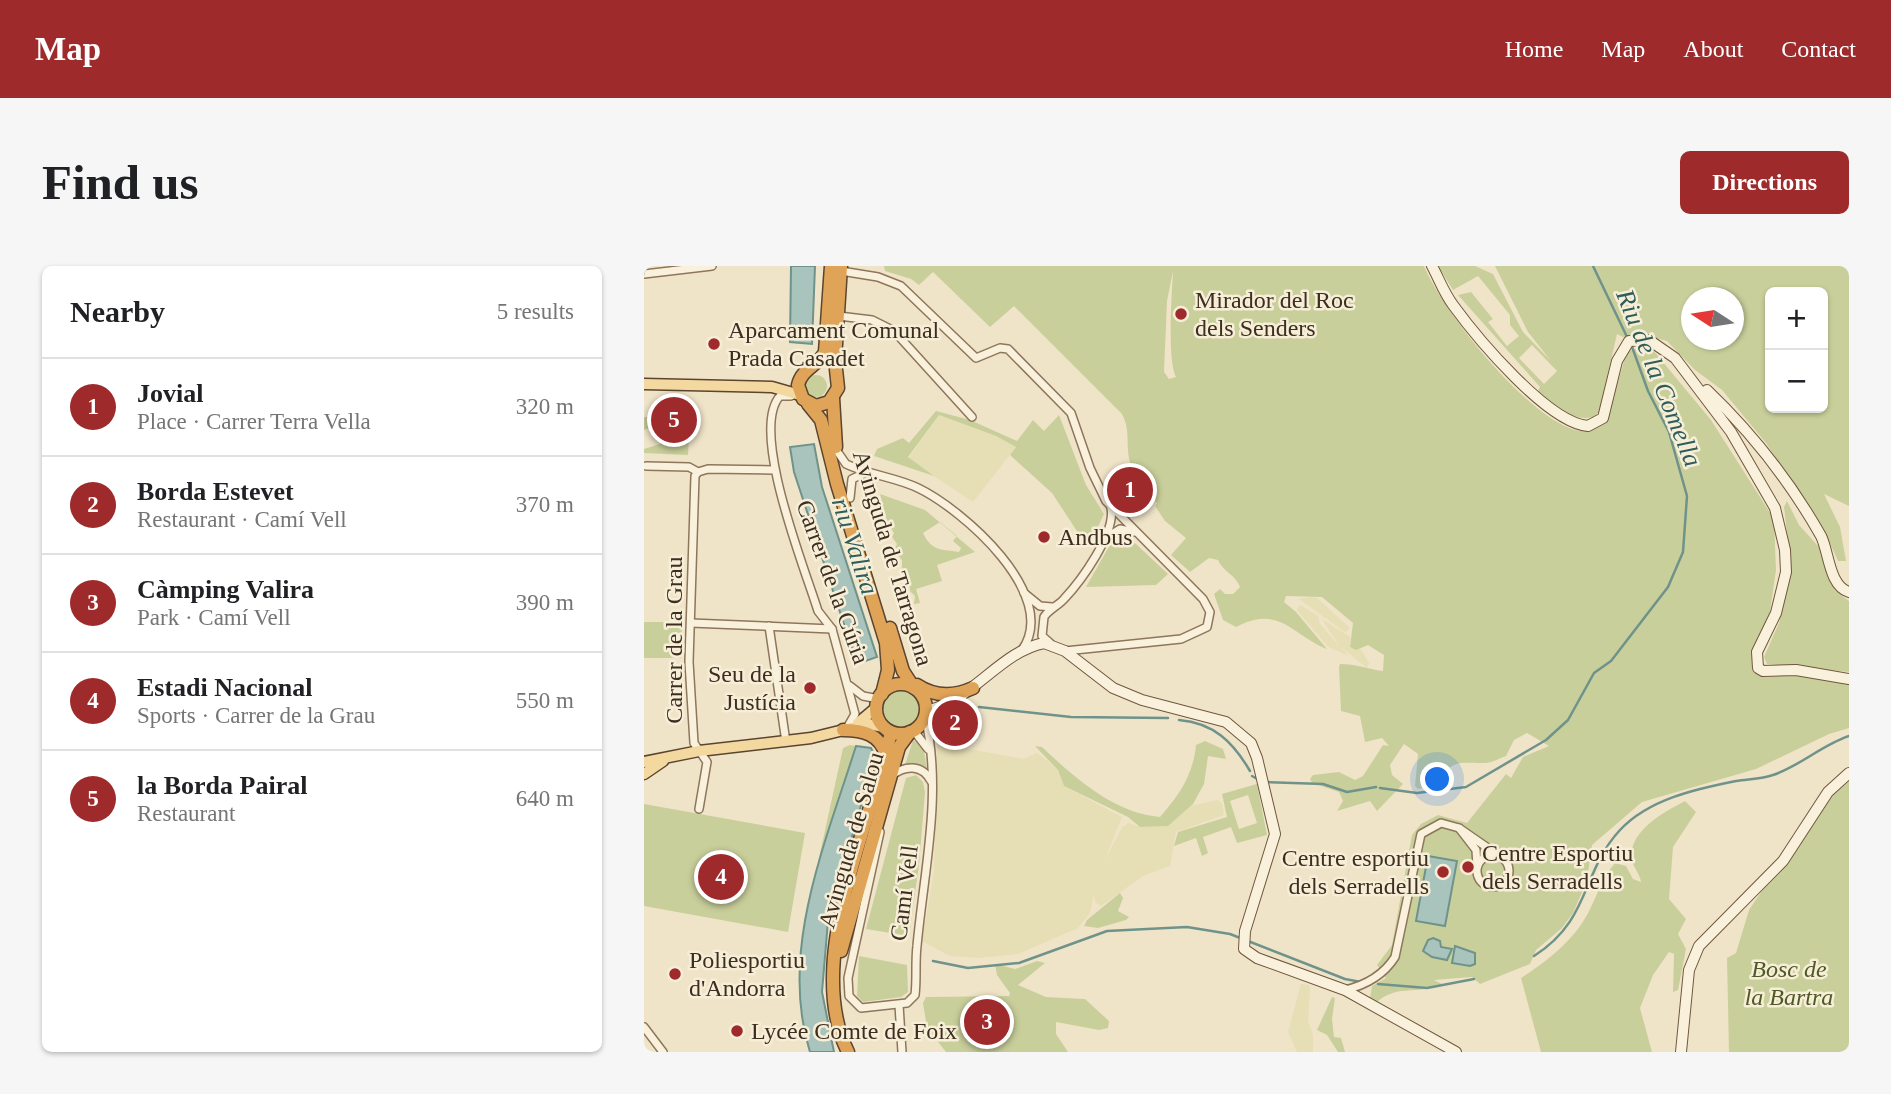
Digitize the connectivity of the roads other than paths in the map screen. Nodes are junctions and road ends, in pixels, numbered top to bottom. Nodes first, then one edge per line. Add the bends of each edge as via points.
1 (712, 266) edge
2 (1432, 266) edge
3 (837, 268) edge
4 (644, 274) edge
5 (839, 316) junction
6 (806, 371) junction
7 (835, 376) junction
8 (644, 384) edge
9 (1696, 384) junction
10 (772, 387) junction
11 (833, 398) junction
12 (804, 399) junction
13 (971, 417) dead end
14 (837, 451) junction
15 (646, 466) dead end
16 (774, 470) junction
17 (696, 471) junction
18 (872, 472) junction
19 (850, 498) junction
20 (1110, 506) junction
21 (1137, 534) junction
22 (1100, 546) junction
23 (1022, 591) junction
24 (1849, 592) edge
25 (1056, 606) junction
26 (691, 623) junction
27 (769, 626) junction
28 (832, 629) junction
29 (1032, 629) junction
30 (1050, 644) junction
31 (1065, 650) junction
32 (1020, 653) junction
33 (903, 671) junction
34 (1849, 679) edge
35 (848, 682) junction
36 (973, 688) junction
37 (917, 690) junction
38 (956, 699) junction
39 (879, 700) junction
40 (926, 713) junction
41 (885, 728) junction
42 (843, 730) junction
43 (912, 732) junction
44 (786, 742) junction
45 (699, 751) junction
46 (886, 755) junction
47 (668, 758) junction
48 (932, 761) junction
49 (644, 762) edge
50 (1849, 773) edge
51 (644, 774) edge
52 (891, 776) junction
53 (932, 783) junction
54 (883, 803) junction
55 (698, 809) dead end
56 (1459, 828) junction
57 (1501, 857) junction
58 (1477, 869) junction
59 (1345, 990) junction
60 (903, 1004) junction
61 (834, 1005) junction
62 (644, 1027) edge
63 (663, 1052) edge
64 (848, 1052) edge
65 (902, 1052) edge
66 (1456, 1052) edge
67 (1681, 1052) edge

1 - 4 street
2 - 9 main road via 1452,304 1492,350 1542,405 1568,422 1588,426 1603,418 1616,361 1624,345 1634,340 1649,340 1665,349
3 - 5 highway
3 - 6 highway via 824,352
3 - 20 street via 901,286 976,358 1008,349 1070,413 1094,478
5 - 7 highway
5 - 13 street via 872,320 894,331
6 - 7 highway via 826,368
6 - 10 main road
6 - 12 highway via 798,385
7 - 11 highway via 838,388
8 - 10 main road
9 - 24 main road via 1739,421 1763,451 1821,536 1837,582
9 - 34 main road via 1759,476 1775,508 1785,550 1779,605 1757,652 1758,667
10 - 12 main road
11 - 12 highway via 822,405
11 - 14 highway, Avinguda de Tarragona
12 - 16 street, Carrer de la Cúria via 785,395 775,402 770,429
12 - 39 highway, Avinguda de Tarragona via 824,428 886,643 888,670
14 - 18 street via 846,464
14 - 19 highway, Avinguda de Tarragona
15 - 17 street
16 - 17 street
16 - 28 street, Carrer de la Cúria via 818,611
17 - 26 street, Carrer de la Grau
18 - 19 street via 862,472 852,480
18 - 23 street via 920,489 963,517 999,554
19 - 33 highway, Avinguda de Tarragona
20 - 21 street
20 - 22 street via 1112,519
21 - 22 street via 1121,529
21 - 31 street via 1203,599 1210,612 1207,627 1181,639
22 - 25 street via 1076,585
23 - 25 street via 1040,606
23 - 29 street
25 - 29 street via 1038,614
25 - 30 street via 1042,622 1042,636
26 - 27 street
26 - 45 street, Carrer de la Grau via 692,729
27 - 28 street
27 - 44 street
28 - 35 street, Carrer de la Cúria
29 - 32 street
30 - 31 main road
30 - 32 main road via 1037,644
31 - 59 main road via 1101,680 1130,695 1219,719 1251,743 1275,834 1243,940 1257,958
32 - 36 main road
33 - 36 highway via 917,686 934,694 960,694
33 - 37 highway, Avinguda de Tarragona
35 - 39 street, Carrer de la Cúria via 858,694
35 - 42 street, Carrer de la Cúria via 855,714
36 - 38 main road
37 - 38 main road via 937,700
37 - 39 highway via 896,685
37 - 40 highway
38 - 40 main road
39 - 41 highway via 878,718
39 - 42 main road via 867,718
40 - 43 highway
40 - 48 street, Camí Vell
41 - 42 main road via 868,724
41 - 43 highway
41 - 46 highway, Avinguda de Salou
42 - 44 main road
42 - 46 highway via 873,735
43 - 48 street via 925,742
43 - 52 highway, Avinguda de Salou via 899,747
44 - 45 main road
45 - 47 main road
45 - 55 street, Carrer de la Grau via 707,762
46 - 61 highway, Avinguda de Salou via 839,925 833,959
47 - 49 main road
47 - 51 main road
48 - 53 street, Camí Vell
50 - 67 main road via 1828,792 1783,861 1699,946 1689,970
52 - 53 street via 915,768
52 - 54 highway, Avinguda de Salou
53 - 60 street, Camí Vell via 915,995
54 - 60 street via 848,988 852,1002 861,1008
54 - 61 highway, Avinguda de Salou via 841,950
56 - 57 street
56 - 58 street via 1476,850
56 - 59 street via 1441,823 1421,834 1399,945 1382,973
57 - 58 street via 1486,857
57 - 58 street via 1509,870 1503,884 1487,887 1479,880
59 - 66 main road
60 - 65 street, Camí Vell
61 - 64 highway, Avinguda de Salou
62 - 63 street

